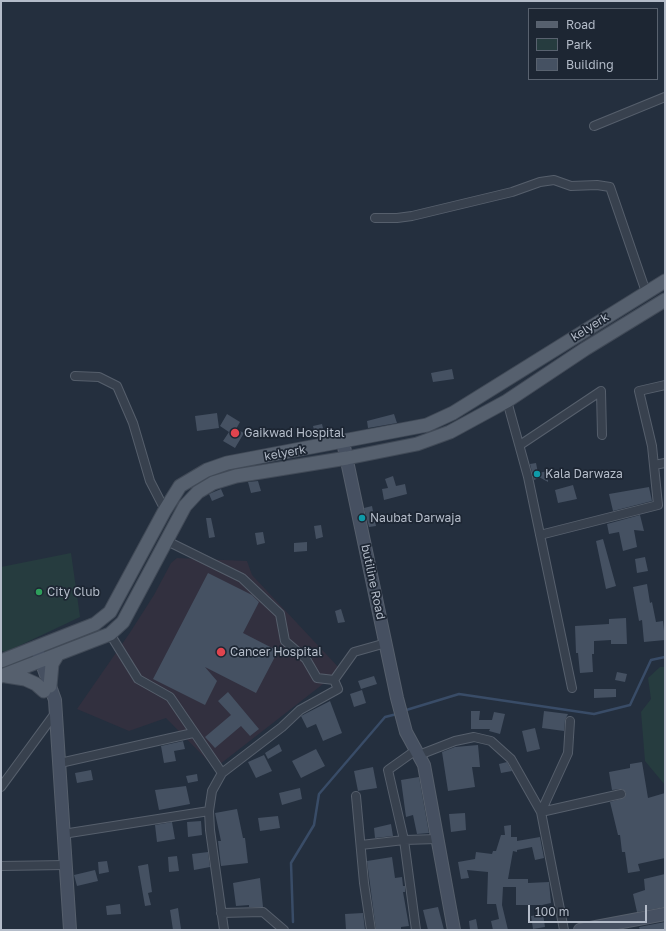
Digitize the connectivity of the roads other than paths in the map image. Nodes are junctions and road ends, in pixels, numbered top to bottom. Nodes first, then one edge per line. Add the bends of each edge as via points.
1 (665, 97) edge
2 (594, 126) dead end
3 (376, 218) dead end
4 (665, 281) edge
5 (646, 292) junction
6 (665, 300) edge
7 (75, 376) dead end
8 (665, 384) edge
9 (507, 402) junction
10 (602, 435) dead end
11 (343, 442) junction
12 (520, 445) junction
13 (347, 458) junction
14 (665, 462) edge
15 (654, 465) junction
16 (165, 510) junction
17 (540, 535) junction
18 (167, 541) junction
19 (110, 634) junction
20 (386, 643) junction
21 (32, 649) junction
22 (58, 654) junction
23 (1, 661) edge
24 (36, 663) junction
25 (2, 676) edge
26 (334, 680) junction
27 (572, 688) dead end
28 (47, 689) junction
29 (56, 712) junction
30 (570, 721) dead end
31 (193, 733) junction
32 (417, 752) junction
33 (60, 762) junction
34 (222, 773) junction
35 (1, 786) edge
36 (621, 794) dead end
37 (356, 796) dead end
38 (209, 811) junction
39 (541, 812) junction
40 (63, 834) junction
41 (437, 839) junction
42 (404, 840) junction
43 (361, 845) junction
44 (65, 865) junction
45 (1, 866) edge
46 (221, 913) junction
47 (665, 914) edge
48 (70, 930) edge
49 (224, 930) edge
50 (284, 930) edge
51 (371, 930) edge
52 (416, 930) edge
53 (454, 930) edge
54 (564, 930) edge
55 (580, 930) edge

1 - 2 street
3 - 5 street via 412,216 554,180 572,186 610,187
4 - 5 main road, kelyerk
5 - 11 main road, kelyerk via 453,413 427,425
6 - 9 main road via 585,349
7 - 16 street via 99,377 117,386 133,422 150,481
8 - 15 street via 639,391
9 - 12 street
9 - 13 main road via 450,432 424,441
10 - 12 street via 601,391
11 - 13 street, butiline Road
11 - 16 main road, kelyerk via 227,463 180,486
12 - 17 street
13 - 18 main road via 236,476 213,483 198,492 185,506
13 - 20 street, butiline Road
14 - 15 street
15 - 17 street via 658,505
16 - 21 main road, kelyerk via 110,612 95,624
17 - 27 street
18 - 19 main road via 123,622
18 - 26 street via 242,578 280,614 285,641 306,659 317,678
19 - 22 main road
19 - 31 street via 138,679 170,696
20 - 26 street via 354,652
20 - 32 street, butiline Road via 406,732
21 - 23 main road, kelyerk
21 - 24 street
22 - 24 main road
22 - 28 main road via 52,664
24 - 25 main road
24 - 28 street
25 - 28 main road via 25,679
26 - 34 street via 338,689 300,710
28 - 29 street via 55,700
29 - 33 street
29 - 35 street
30 - 39 street via 568,753
31 - 33 street
31 - 34 street
32 - 39 street via 474,738 491,741 511,759
32 - 41 street, butiline Road via 424,765
32 - 42 street via 388,770
33 - 40 street
34 - 38 street via 212,791
36 - 39 street
37 - 43 street
38 - 40 street
38 - 46 street
39 - 54 street
40 - 44 street
41 - 42 street
41 - 53 street, butiline Road
42 - 43 street
42 - 52 street
43 - 51 street
44 - 45 street
44 - 48 street
46 - 49 street
46 - 50 street via 263,912
47 - 55 street

